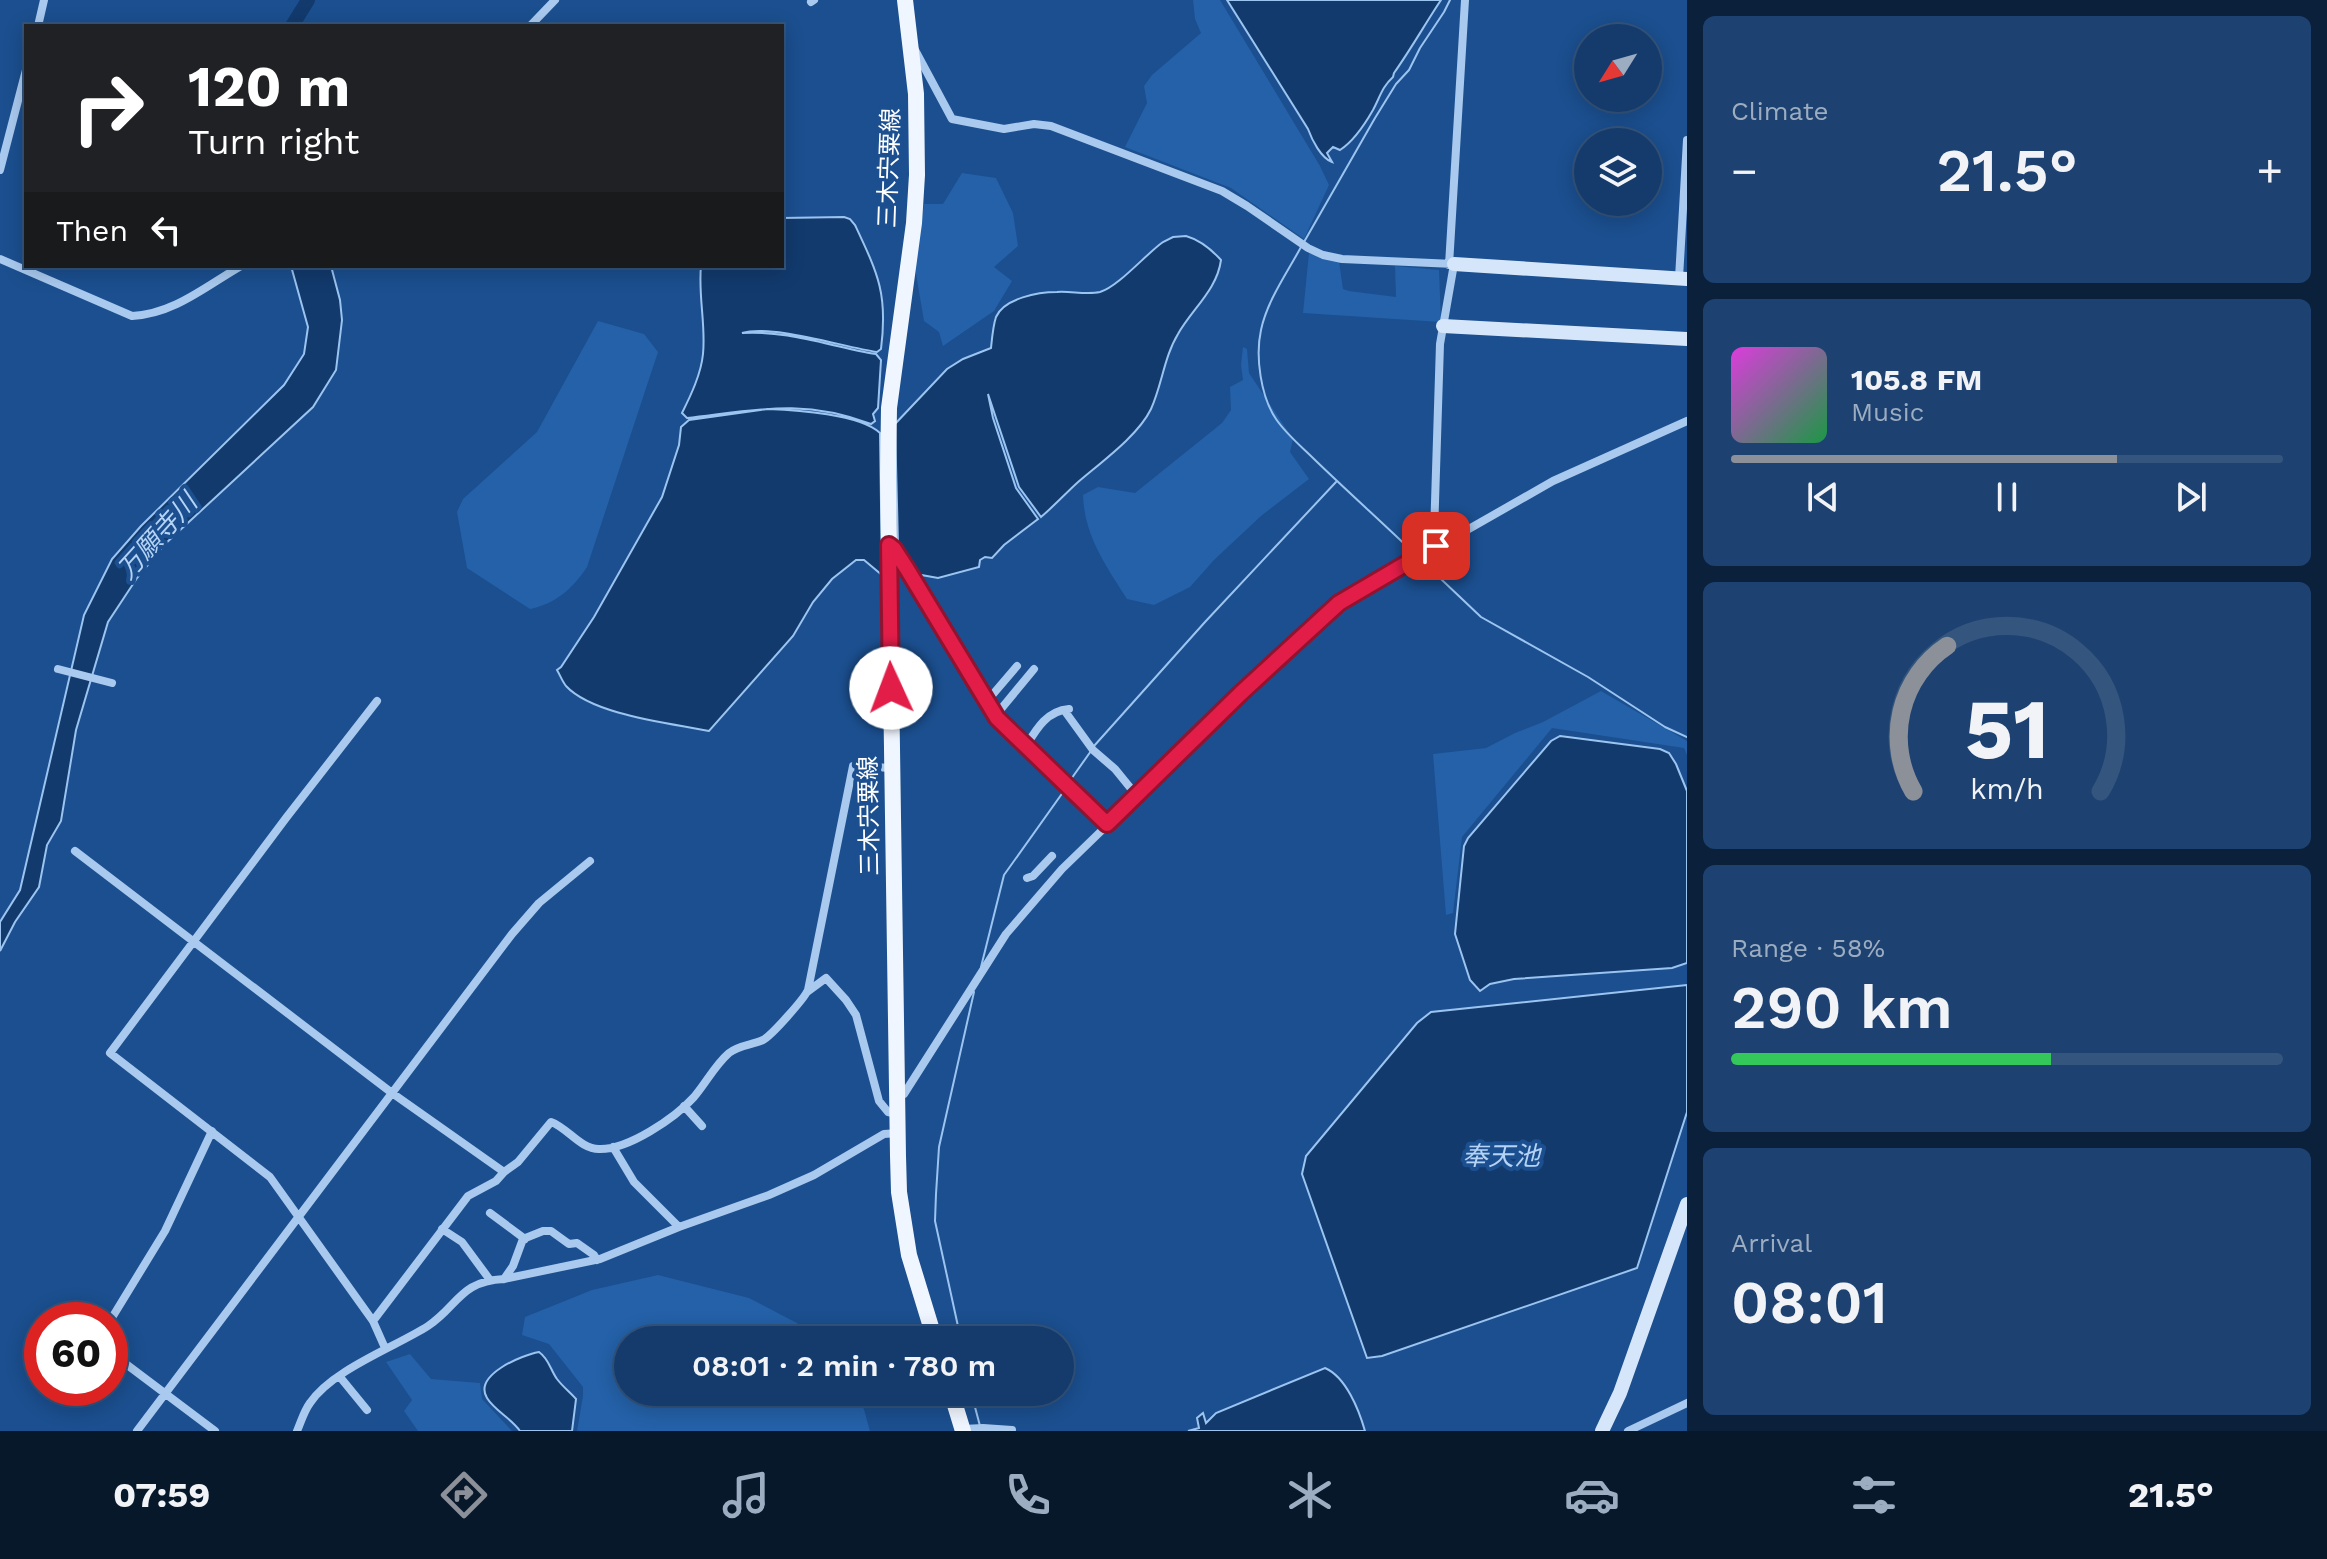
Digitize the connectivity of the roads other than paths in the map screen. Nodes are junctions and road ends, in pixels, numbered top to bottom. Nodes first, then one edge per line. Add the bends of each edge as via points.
1 (44, 0) edge
2 (555, 0) edge
3 (1465, 0) edge
4 (901, 1) edge
5 (38, 24) edge
6 (532, 24) edge
7 (910, 46) junction
8 (24, 78) edge
9 (1687, 140) edge
10 (0, 170) edge
11 (0, 259) edge
12 (1451, 264) junction
13 (238, 268) edge
14 (1683, 279) edge
15 (1443, 326) junction
16 (1687, 339) edge
17 (1687, 421) edge
18 (889, 545) junction
19 (1436, 546) junction
20 (1017, 666) dead end
21 (58, 669) dead end
22 (1034, 669) dead end
23 (108, 682) dead end
24 (988, 700) junction
25 (377, 701) dead end
26 (996, 715) junction
27 (1026, 746) junction
28 (892, 768) junction
29 (1137, 796) junction
30 (1107, 824) junction
31 (75, 851) dead end
32 (590, 861) dead end
33 (1062, 869) junction
34 (1045, 889) junction
35 (195, 941) junction
36 (807, 992) junction
37 (392, 1093) junction
38 (898, 1095) junction
39 (684, 1106) junction
40 (898, 1114) junction
41 (702, 1126) dead end
42 (212, 1131) junction
43 (898, 1133) junction
44 (613, 1147) junction
45 (504, 1172) junction
46 (1687, 1204) edge
47 (490, 1213) dead end
48 (299, 1218) junction
49 (679, 1227) junction
50 (442, 1229) junction
51 (525, 1239) junction
52 (597, 1260) junction
53 (504, 1279) junction
54 (490, 1280) junction
55 (122, 1302) edge
56 (373, 1321) junction
57 (931, 1326) edge
58 (385, 1348) junction
59 (128, 1365) edge
60 (340, 1377) junction
61 (165, 1393) junction
62 (1687, 1403) edge
63 (955, 1406) edge
64 (367, 1410) dead end
65 (963, 1430) edge
66 (1012, 1430) edge
67 (137, 1431) edge
68 (215, 1431) edge
69 (297, 1431) edge
70 (1602, 1431) edge
71 (1628, 1431) edge

1 - 5 street
2 - 6 street
3 - 12 street
4 - 7 main road, 三木宍粟線
7 - 12 street via 952,119 1004,129 1051,126 1222,191 1323,255
7 - 18 main road, 三木宍粟線 via 917,175 889,408
8 - 10 street
9 - 14 street
11 - 13 street via 132,316 176,306
12 - 14 street
12 - 15 street
15 - 16 street
15 - 19 street
17 - 19 street via 1553,481
18 - 24 street
18 - 28 main road, 三木宍粟線
19 - 29 street via 1339,603
20 - 24 street
21 - 23 street
22 - 26 street
24 - 26 street
25 - 35 street
26 - 27 street
27 - 29 street via 1055,710 1066,709 1086,742
27 - 30 street
28 - 36 street via 853,766
28 - 38 main road, 三木宍粟線
29 - 30 street
30 - 33 street
31 - 35 street
32 - 37 street via 539,903 512,934
33 - 34 street
33 - 34 street via 1050,853 1030,877
34 - 38 street via 1006,934 904,1094
35 - 37 street
35 - 42 street via 110,1053
36 - 39 street via 765,1039 730,1052
36 - 40 street via 826,978 846,1000 856,1015 879,1101
37 - 45 street
37 - 48 street
38 - 40 main road, 三木宍粟線
39 - 41 street
39 - 44 street via 648,1132
40 - 43 main road, 三木宍粟線
42 - 48 street via 270,1177
42 - 55 street via 165,1231
43 - 49 street via 884,1134 769,1195
43 - 57 main road, 三木宍粟線 via 902,1221
44 - 45 street via 589,1148 551,1122
44 - 49 street via 634,1182
45 - 50 street via 468,1196
46 - 70 street
47 - 51 street
48 - 56 street
48 - 61 street
49 - 52 street
50 - 54 street via 462,1242
50 - 56 street
51 - 52 street via 551,1231
51 - 53 street
52 - 53 street
53 - 54 street
54 - 58 street via 464,1291 430,1325
56 - 58 street
58 - 60 street
59 - 61 street
60 - 64 street
60 - 69 street via 310,1403
61 - 67 street
61 - 68 street
62 - 71 street
63 - 65 main road
65 - 66 street

